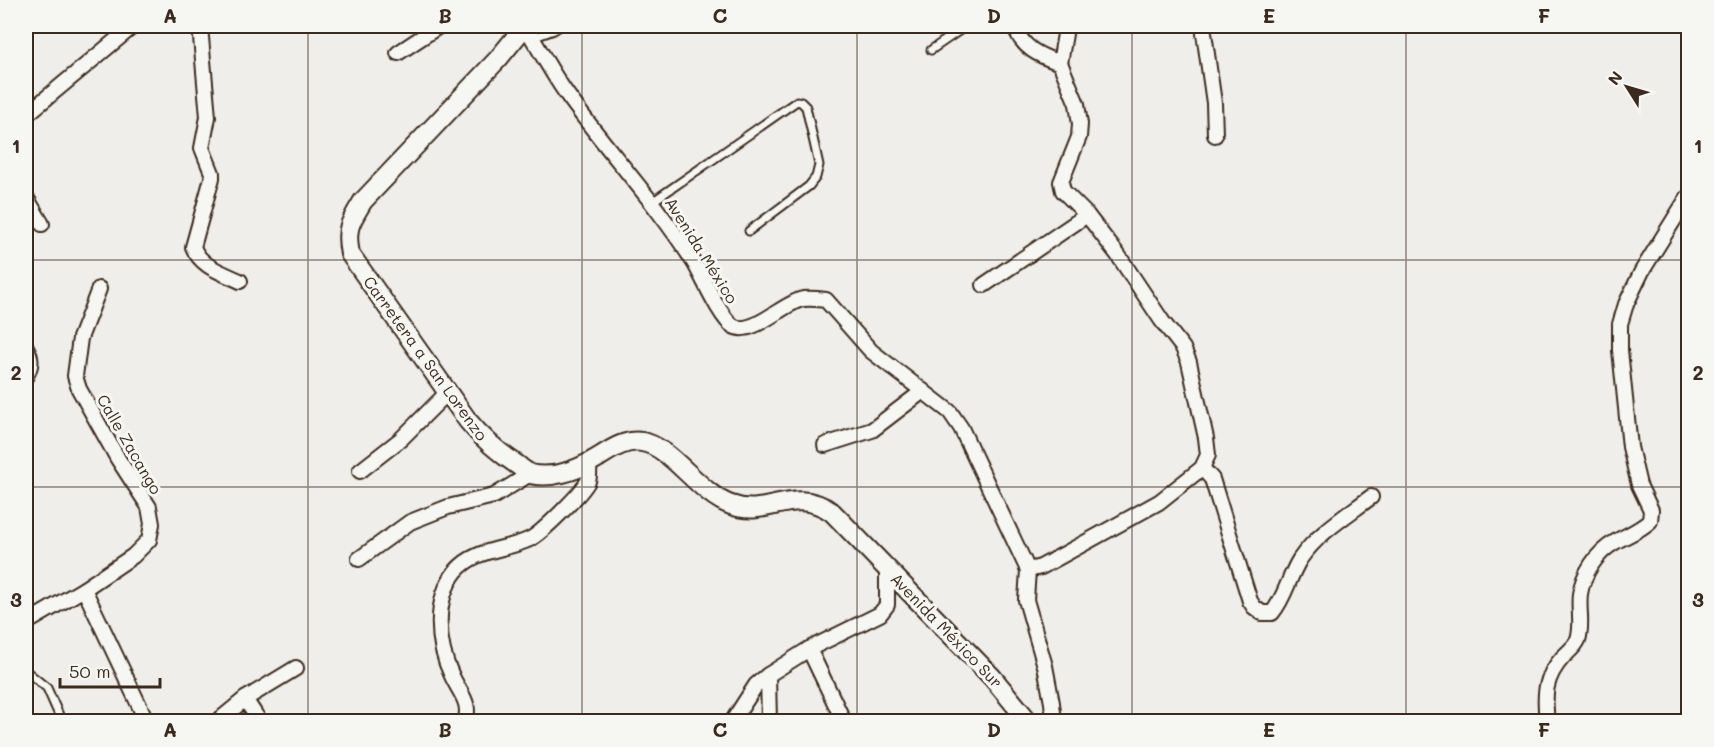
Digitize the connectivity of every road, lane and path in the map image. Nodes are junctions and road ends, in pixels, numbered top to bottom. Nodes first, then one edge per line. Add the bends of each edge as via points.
1 (133, 26) edge
2 (200, 26) edge
3 (439, 26) edge
4 (560, 26) edge
5 (966, 26) edge
6 (1015, 26) edge
7 (1064, 26) edge
8 (1203, 26) edge
9 (528, 30) edge
10 (932, 50) dead end
11 (398, 53) dead end
12 (1060, 63) junction
13 (26, 115) edge
14 (1215, 135) dead end
15 (26, 197) edge
16 (1689, 197) edge
17 (652, 202) junction
18 (1087, 215) junction
19 (42, 224) dead end
20 (749, 231) dead end
21 (240, 280) dead end
22 (984, 285) dead end
23 (99, 288) dead end
24 (26, 347) edge
25 (26, 376) edge
26 (923, 391) junction
27 (448, 392) junction
28 (825, 445) dead end
29 (589, 463) junction
30 (1202, 468) junction
31 (360, 471) dead end
32 (530, 474) junction
33 (1371, 497) dead end
34 (359, 559) dead end
35 (887, 568) junction
36 (1028, 570) junction
37 (84, 589) junction
38 (31, 620) edge
39 (809, 649) junction
40 (296, 668) dead end
41 (26, 671) edge
42 (768, 675) junction
43 (245, 699) junction
44 (62, 722) edge
45 (147, 722) edge
46 (217, 722) edge
47 (260, 722) edge
48 (465, 722) edge
49 (732, 722) edge
50 (769, 722) edge
51 (844, 722) edge
52 (1029, 722) edge
53 (1054, 722) edge
54 (1547, 722) edge

1 - 13 street
2 - 21 street via 208,117 202,148 212,178 193,247 205,266
3 - 11 street
4 - 9 lane via 554,30
5 - 10 lane
6 - 12 street via 1023,43 1043,58
7 - 12 street
8 - 14 street
9 - 17 street, Avenida México via 566,93
9 - 27 street, Carretera a San Lorenzo via 363,201 349,224 350,254
12 - 18 street via 1077,104 1080,124 1079,137 1060,182 1063,191
15 - 19 street
16 - 54 street via 1642,271 1620,324 1630,447 1639,485 1651,510 1650,521 1613,543 1588,570 1580,597 1577,643 1552,671 1546,685
17 - 20 lane via 797,101 801,102 806,107 819,165 816,177
17 - 26 street, Avenida México via 733,326 756,325 802,300 826,300 871,351
18 - 22 street
18 - 30 street via 1183,348 1206,438 1208,455
23 - 37 street, Calle Zacango via 80,338 75,376 118,459 149,507 152,524 149,540 133,556
24 - 25 street via 31,357
26 - 28 street via 872,430
26 - 36 street, Avenida México via 950,412 960,428
27 - 31 street via 401,439
27 - 32 street, Carretera a San Lorenzo via 482,438
29 - 32 street via 555,475
29 - 35 street via 625,442 651,444 728,505 752,508 799,500 820,504
29 - 48 street via 588,480 581,491 538,534 480,553 467,561 450,581 443,596 440,632 452,677 467,704
30 - 33 street via 1212,479 1250,601 1262,613 1272,613 1278,606 1300,560 1319,536
30 - 36 street via 1159,502 1041,567
32 - 34 street via 494,496 448,507 410,522
35 - 39 street via 887,605 880,614
35 - 52 street, Avenida México Sur via 992,677
36 - 53 street, Avenida México via 1026,600 1045,666
37 - 38 street, Calle Zacango
37 - 45 street
39 - 42 street
39 - 51 street
40 - 43 street
41 - 44 lane via 47,688
42 - 49 street via 756,685
42 - 50 street
43 - 46 street
43 - 47 street

